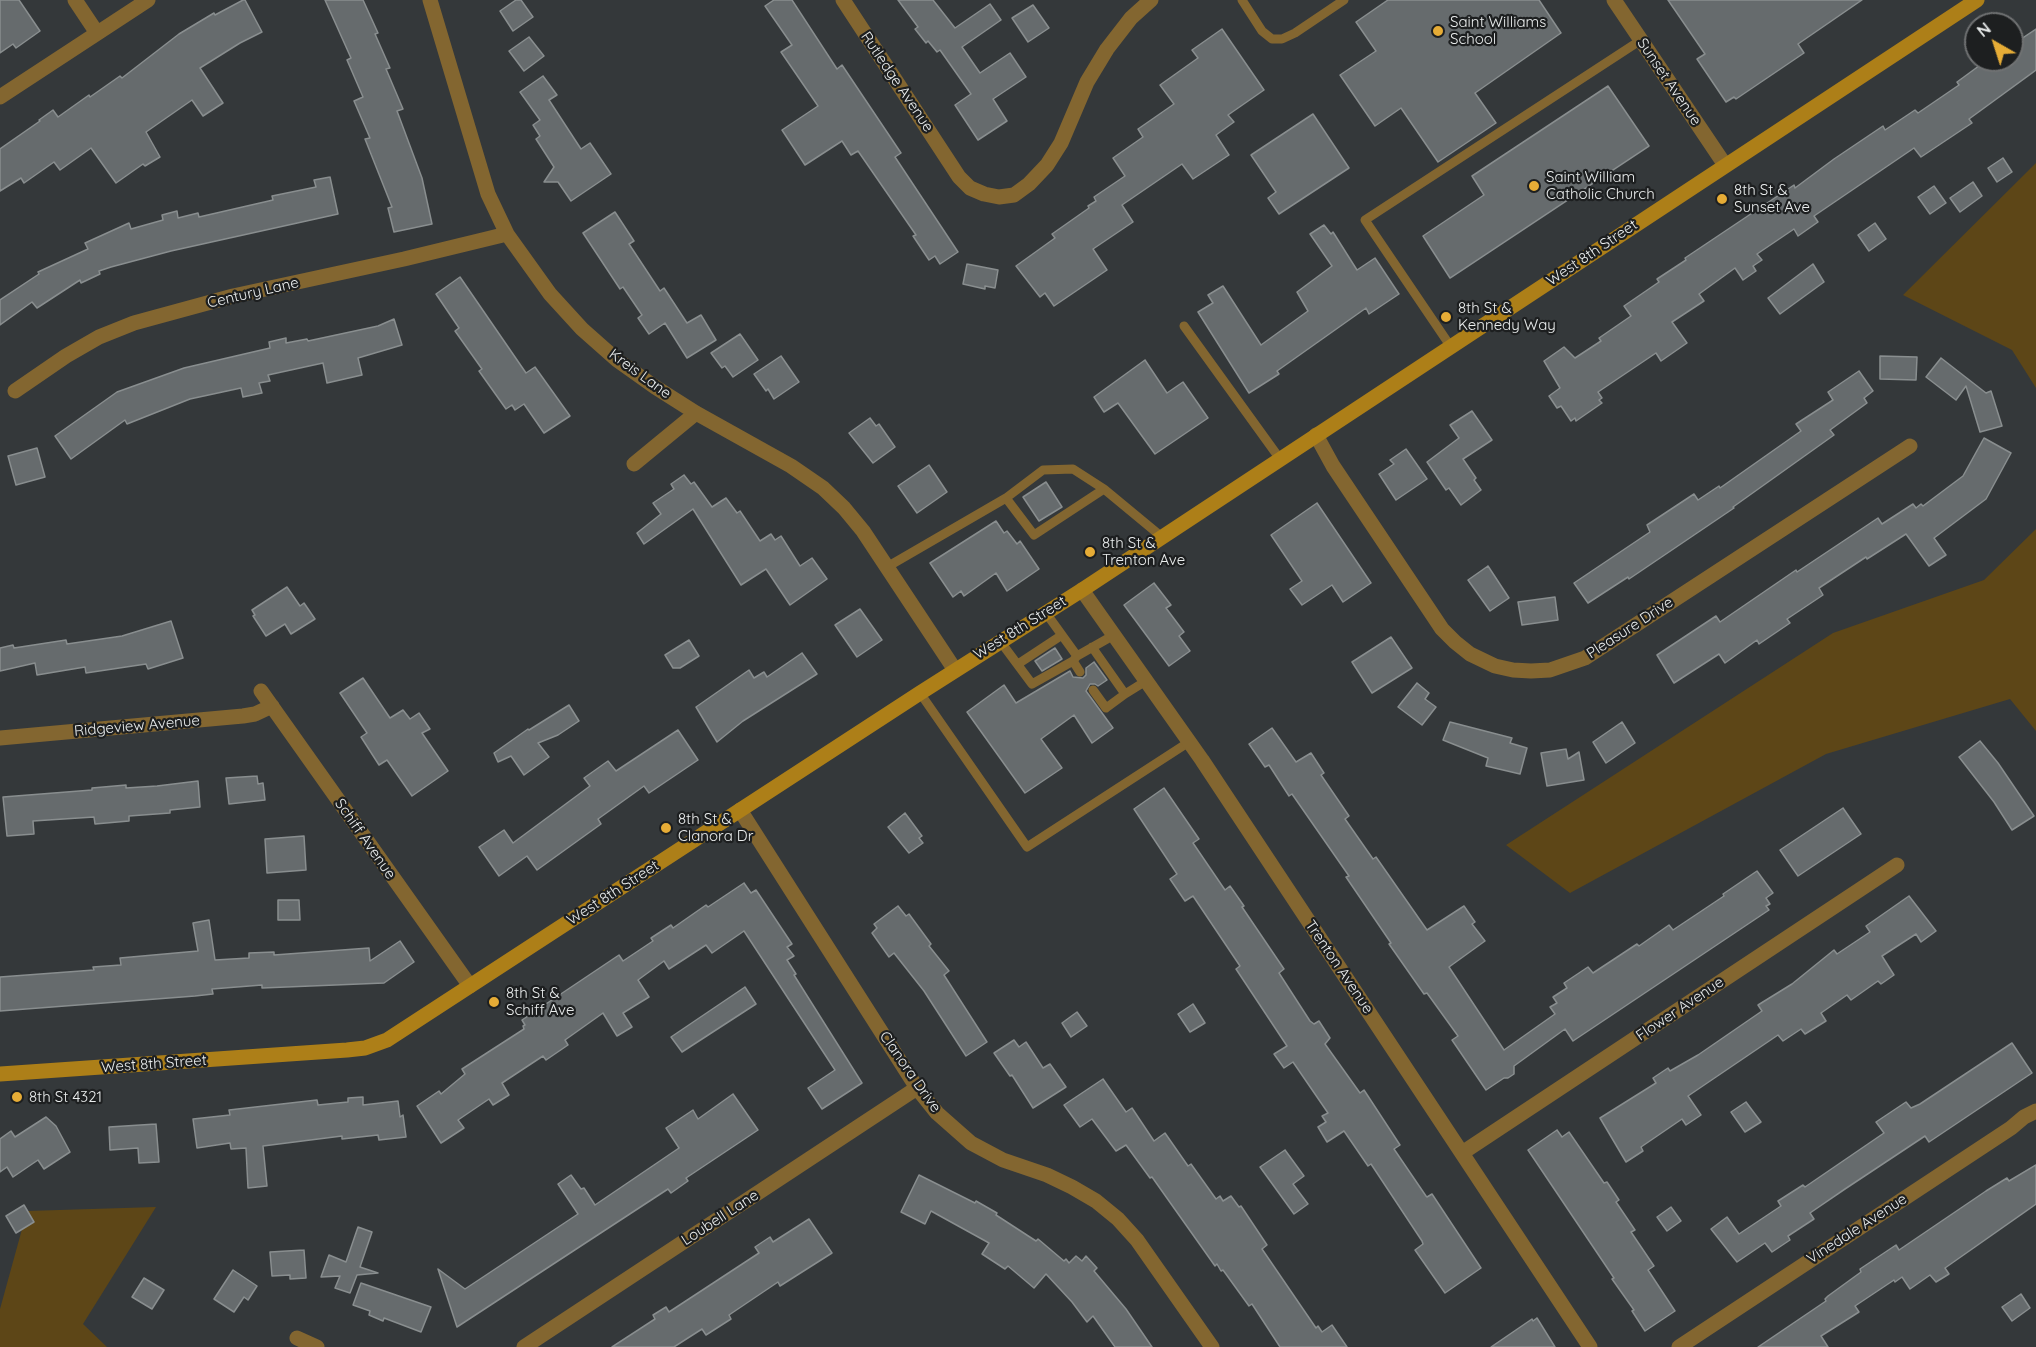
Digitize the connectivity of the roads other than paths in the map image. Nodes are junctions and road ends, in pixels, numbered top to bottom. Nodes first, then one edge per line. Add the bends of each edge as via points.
1 (75, 0) edge
2 (148, 0) edge
3 (430, 0) edge
4 (843, 0) edge
5 (1151, 0) edge
6 (1242, 0) edge
7 (1344, 0) edge
8 (1614, 0) edge
9 (1977, 0) edge
10 (97, 33) junction
11 (1641, 40) junction
12 (0, 97) edge
13 (1725, 165) junction
14 (507, 234) junction
15 (1184, 326) dead end
16 (1450, 346) junction
17 (15, 390) dead end
18 (696, 413) junction
19 (1316, 435) junction
20 (1910, 446) dead end
21 (1280, 459) junction
22 (634, 464) dead end
23 (1104, 489) junction
24 (1006, 498) junction
25 (1162, 537) junction
26 (887, 567) junction
27 (1082, 590) junction
28 (1046, 613) junction
29 (1062, 635) junction
30 (1114, 635) junction
31 (1000, 641) junction
32 (1092, 647) junction
33 (1075, 659) junction
34 (1018, 664) junction
35 (955, 670) junction
36 (1080, 672) dead end
37 (1146, 681) junction
38 (1093, 690) dead end
39 (261, 692) dead end
40 (920, 693) junction
41 (1125, 694) junction
42 (272, 706) junction
43 (0, 738) edge
44 (1189, 742) junction
45 (740, 810) junction
46 (1897, 866) dead end
47 (470, 986) junction
48 (0, 1074) edge
49 (917, 1088) junction
50 (2036, 1111) edge
51 (1462, 1154) junction
52 (297, 1338) dead end
53 (317, 1347) edge
54 (524, 1347) edge
55 (1212, 1347) edge
56 (1590, 1347) edge
57 (1679, 1347) edge

1 - 10 street
2 - 10 street
3 - 14 street, Kreis Lane via 488,194
4 - 5 street, Rutledge Avenue via 959,177 970,188 999,197 1014,195 1047,165 1107,49
6 - 7 lane via 1262,31 1272,39 1295,33
8 - 11 street, Sunset Avenue
9 - 13 street, West 8th Street
10 - 12 street
11 - 13 street, Sunset Avenue
11 - 16 lane via 1365,220
13 - 16 street, West 8th Street
14 - 17 street, Century Lane via 232,296 134,323 91,342
14 - 18 street, Kreis Lane via 550,294 582,329 617,360
15 - 21 lane
16 - 19 street, West 8th Street
18 - 22 street
18 - 26 street, Kreis Lane via 823,488 863,531
19 - 20 street, Pleasure Drive via 1442,629 1470,654 1495,666 1531,671 1550,670 1585,658
19 - 21 street, West 8th Street
21 - 25 street, West 8th Street
23 - 24 lane via 1073,469 1043,470
23 - 24 lane via 1034,535
23 - 25 lane
24 - 26 lane
25 - 27 street, West 8th Street
26 - 35 street, Kreis Lane
27 - 28 street, West 8th Street
27 - 30 street, Trenton Avenue
28 - 29 lane
28 - 31 street, West 8th Street
29 - 33 lane
29 - 34 lane
30 - 32 lane
30 - 37 street, Trenton Avenue
31 - 34 lane
31 - 35 street, West 8th Street
32 - 33 lane
32 - 41 lane
33 - 34 lane via 1032,684
33 - 36 lane
35 - 40 street, West 8th Street
37 - 41 lane
37 - 44 street, Trenton Avenue
38 - 41 lane via 1106,708
39 - 42 street, Schiff Avenue
40 - 44 lane via 1027,847
40 - 45 street, West 8th Street
42 - 43 street, Ridgeview Avenue via 243,716
42 - 47 street, Schiff Avenue
44 - 51 street, Trenton Avenue
45 - 47 street, West 8th Street
45 - 49 street, Clanora Drive
46 - 51 street, Flower Avenue
47 - 48 street, West 8th Street via 387,1040 365,1048
49 - 54 street, Loubell Lane
49 - 55 street, Clanora Drive via 937,1113 971,1143 1003,1160 1072,1186 1118,1219
50 - 57 street, Vinedale Avenue
51 - 56 street, Trenton Avenue
52 - 53 street

